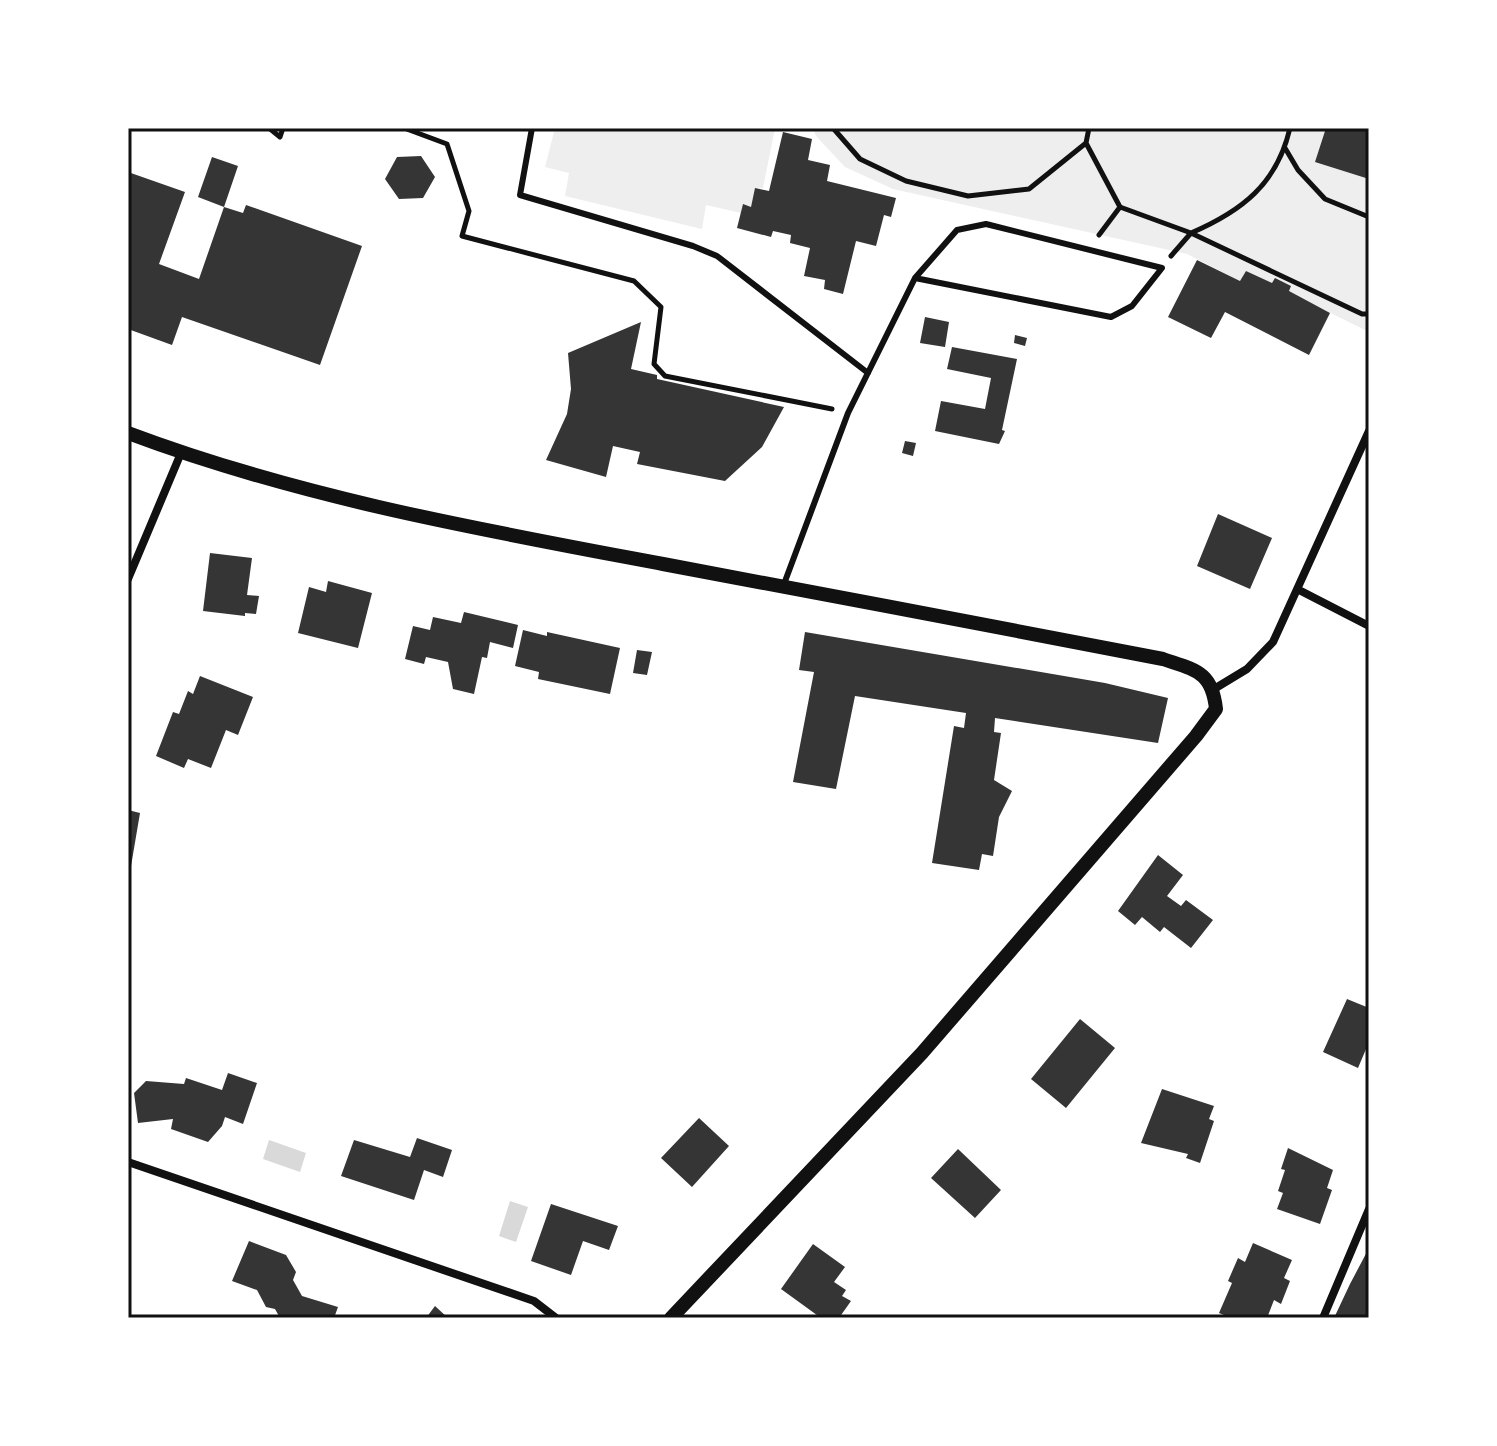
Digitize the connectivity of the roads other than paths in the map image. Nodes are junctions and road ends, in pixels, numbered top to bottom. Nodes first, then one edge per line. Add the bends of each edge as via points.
1 (532, 128) edge
2 (915, 278) junction
3 (868, 373) junction
4 (1369, 431) edge
5 (128, 433) edge
6 (181, 453) junction
7 (128, 579) edge
8 (783, 586) junction
9 (1299, 590) junction
10 (1369, 626) edge
11 (1214, 689) junction
12 (128, 1162) edge
13 (1369, 1209) edge
14 (556, 1318) edge
15 (671, 1318) edge
16 (1323, 1318) edge

1 - 3 lane via 520,195 717,256
2 - 2 lane via 1111,317 1132,306 1162,268 986,224 957,230
2 - 3 lane
3 - 8 lane
4 - 9 street via 1304,567
5 - 6 street
6 - 7 street
6 - 8 street via 445,523
8 - 11 street via 1163,659 1200,672
9 - 10 street
9 - 11 street via 1273,642 1247,669
11 - 15 street via 1216,709 1196,736 922,1053
12 - 14 street via 534,1301
13 - 16 street

